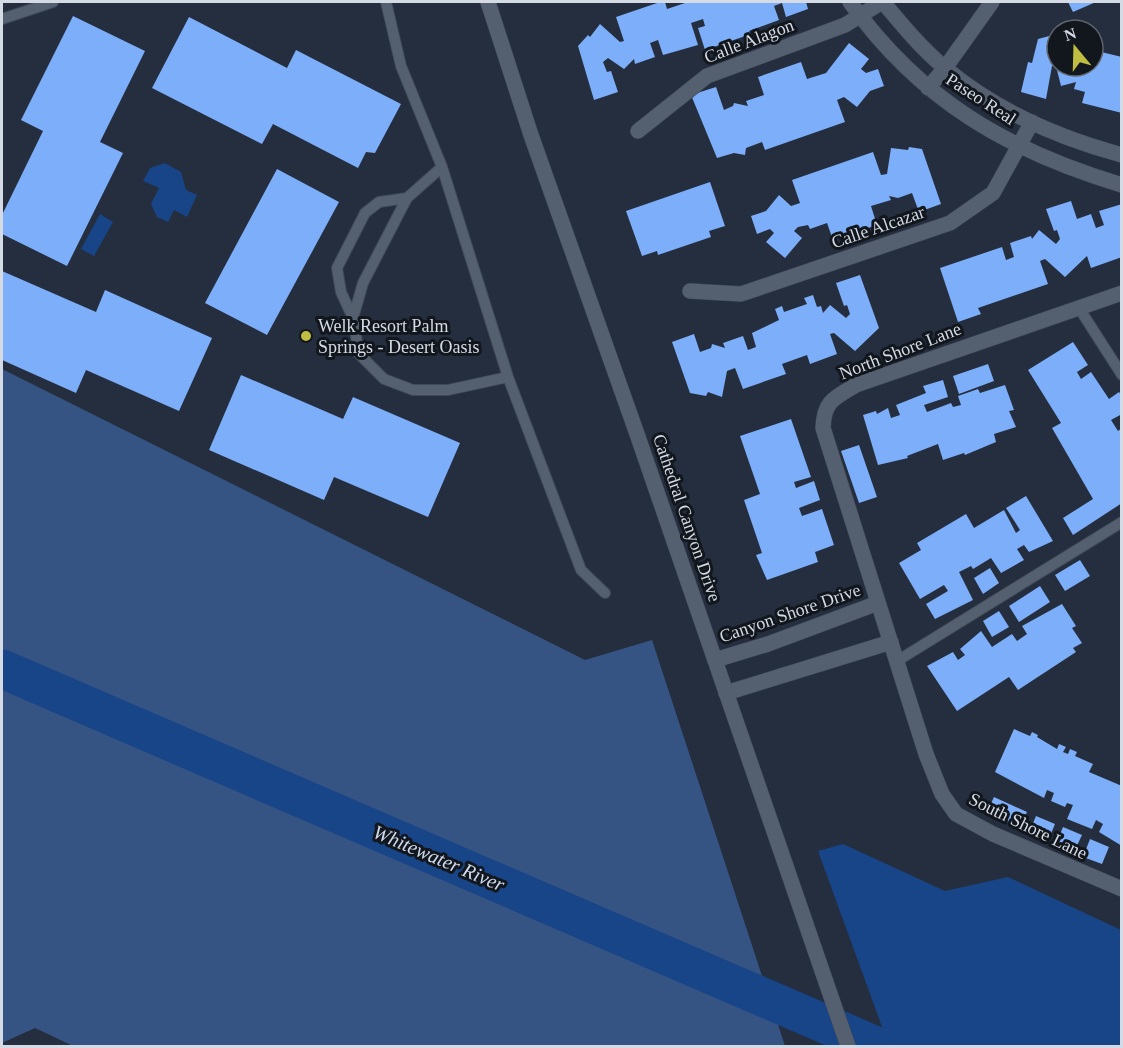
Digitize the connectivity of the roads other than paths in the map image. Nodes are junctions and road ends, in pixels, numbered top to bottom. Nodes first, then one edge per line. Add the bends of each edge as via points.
1 (53, 2) edge
2 (386, 2) edge
3 (488, 2) edge
4 (850, 2) edge
5 (882, 2) edge
6 (992, 2) edge
7 (860, 16) junction
8 (2, 19) edge
9 (945, 68) junction
10 (928, 88) junction
11 (1032, 122) junction
12 (638, 131) dead end
13 (1019, 146) junction
14 (1122, 155) edge
15 (442, 167) junction
16 (1122, 185) edge
17 (407, 198) junction
18 (690, 291) dead end
19 (1122, 293) edge
20 (1079, 308) junction
21 (353, 318) junction
22 (1122, 375) edge
23 (508, 377) junction
24 (1122, 522) edge
25 (605, 593) dead end
26 (878, 603) junction
27 (891, 642) junction
28 (715, 660) junction
29 (897, 661) junction
30 (726, 693) junction
31 (1122, 889) edge
32 (848, 1047) edge

1 - 8 lane
2 - 15 lane via 401,66
3 - 28 street, Cathedral Canyon Drive
4 - 7 street, Paseo Real
5 - 7 street, Calle Alagon
5 - 9 street, Paseo Real
6 - 9 street
7 - 10 street, Paseo Real via 890,53
7 - 12 street, Calle Alagon via 707,76
9 - 10 street
9 - 11 street, Paseo Real
10 - 13 street, Paseo Real
11 - 13 street, Calle Alcazar
11 - 14 street, Paseo Real
13 - 16 street, Paseo Real via 1049,161
13 - 18 street, Calle Alcazar via 993,193 950,223 741,294
15 - 17 lane
15 - 23 lane
17 - 21 lane via 363,282
17 - 21 lane via 379,202 365,213 337,268 341,292
19 - 20 street, North Shore Lane
20 - 22 lane
20 - 26 street, North Shore Lane via 856,385 832,399 824,412 823,428
21 - 23 lane via 359,354 384,379 413,390 448,390
23 - 25 lane via 581,570
24 - 29 lane
26 - 27 street, North Shore Lane
26 - 28 street, Canyon Shore Drive
27 - 29 street, South Shore Lane
27 - 30 street
28 - 30 street, Cathedral Canyon Drive
29 - 31 street, South Shore Lane via 926,754 942,794 956,814
30 - 32 street, Cathedral Canyon Drive

